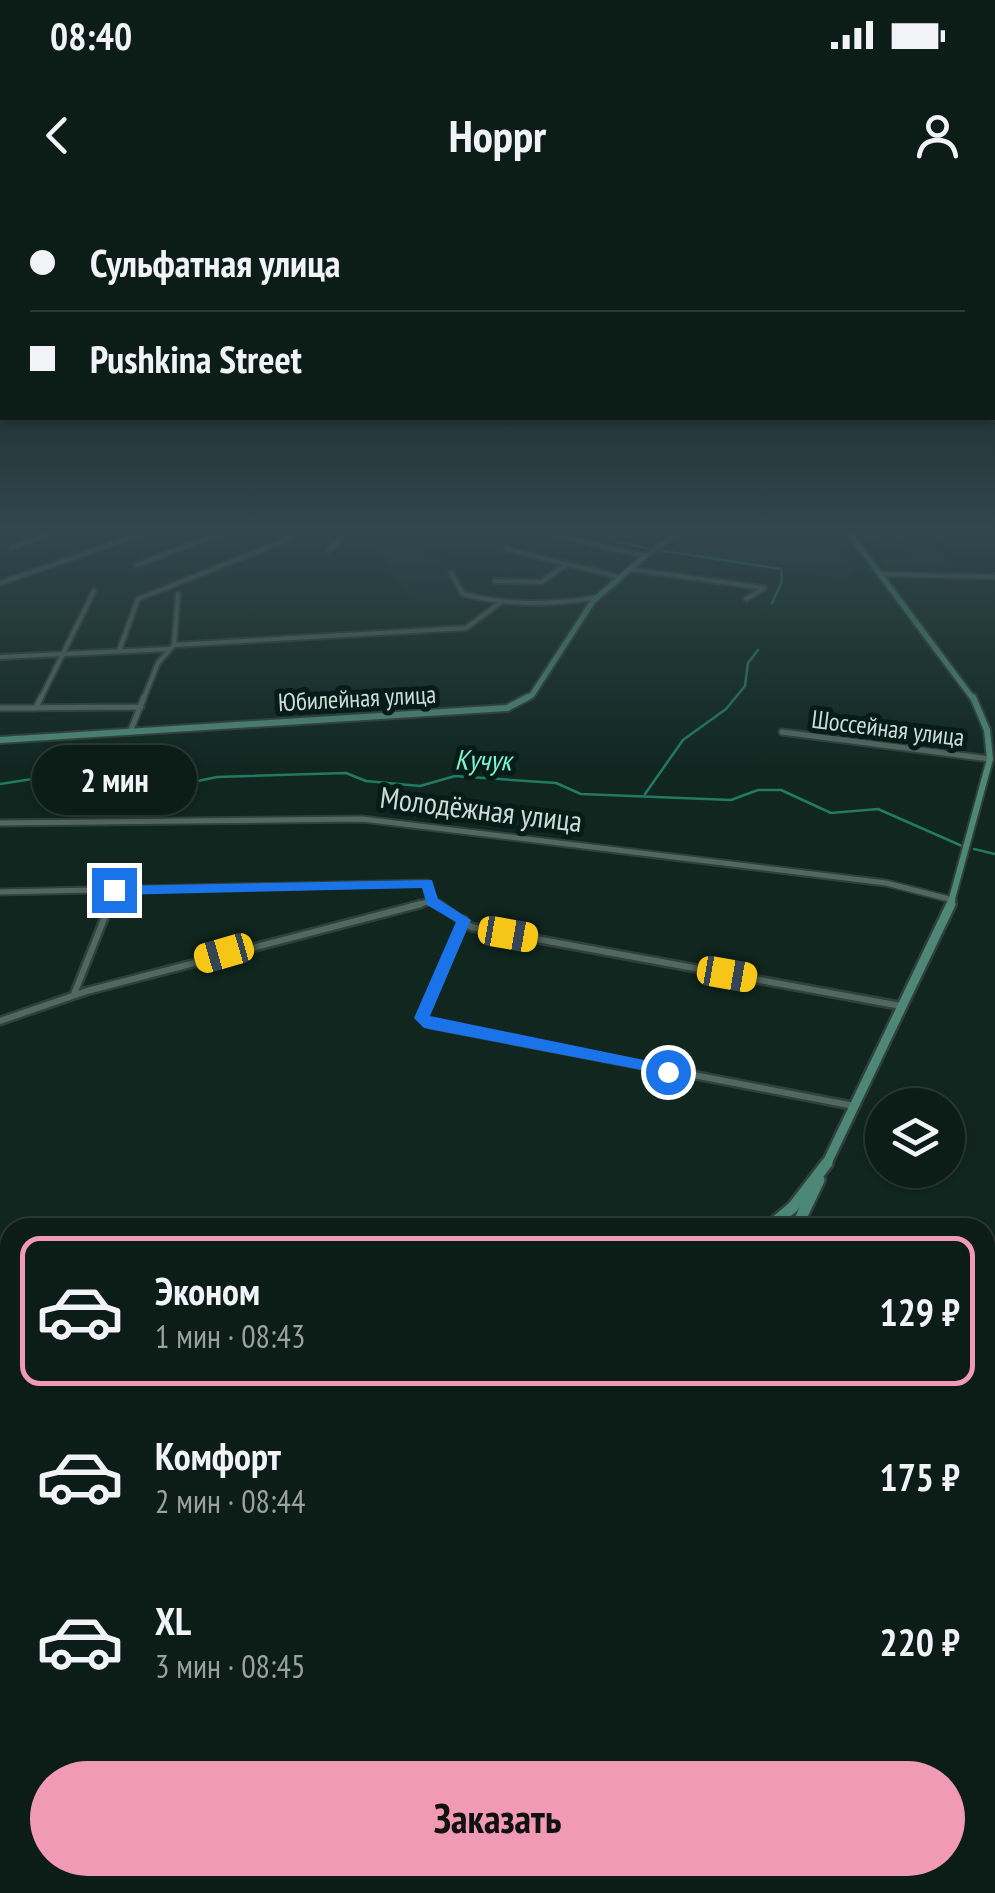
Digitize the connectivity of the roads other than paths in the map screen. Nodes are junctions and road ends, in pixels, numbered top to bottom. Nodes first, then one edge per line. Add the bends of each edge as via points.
1 (83, 613) edge
2 (133, 613) edge
3 (175, 613) edge
4 (486, 613) edge
5 (587, 613) edge
6 (911, 613) edge
7 (171, 647) junction
8 (119, 652) junction
9 (62, 654) junction
10 (0, 657) edge
11 (141, 707) junction
12 (0, 708) edge
13 (36, 708) junction
14 (130, 732) junction
15 (782, 732) dead end
16 (0, 740) edge
17 (990, 759) junction
18 (0, 822) edge
19 (114, 890) junction
20 (0, 892) edge
21 (953, 900) junction
22 (432, 901) junction
23 (464, 920) junction
24 (73, 995) junction
25 (901, 1006) junction
26 (0, 1021) edge
27 (854, 1106) junction
28 (826, 1164) junction
29 (779, 1218) edge
30 (801, 1218) edge

1 - 9 street
2 - 8 street
3 - 7 street
4 - 7 street via 466,628
5 - 14 street, Юбилейная улица via 532,694 517,705
6 - 17 main road via 972,695
7 - 8 street
7 - 11 street
8 - 9 street
9 - 10 street
9 - 13 street
11 - 13 street
11 - 14 street
12 - 13 street
14 - 16 street, Юбилейная улица
15 - 17 street, Шоссейная улица
17 - 21 main road
18 - 21 street, Молодёжная улица via 362,819 886,883
19 - 20 street
19 - 22 street via 428,883
19 - 24 street
21 - 25 main road
22 - 23 street
22 - 24 street
23 - 25 street via 471,927
23 - 27 street via 422,1018 430,1024
24 - 26 street
25 - 27 main road
27 - 28 main road
28 - 29 main road
28 - 30 main road

